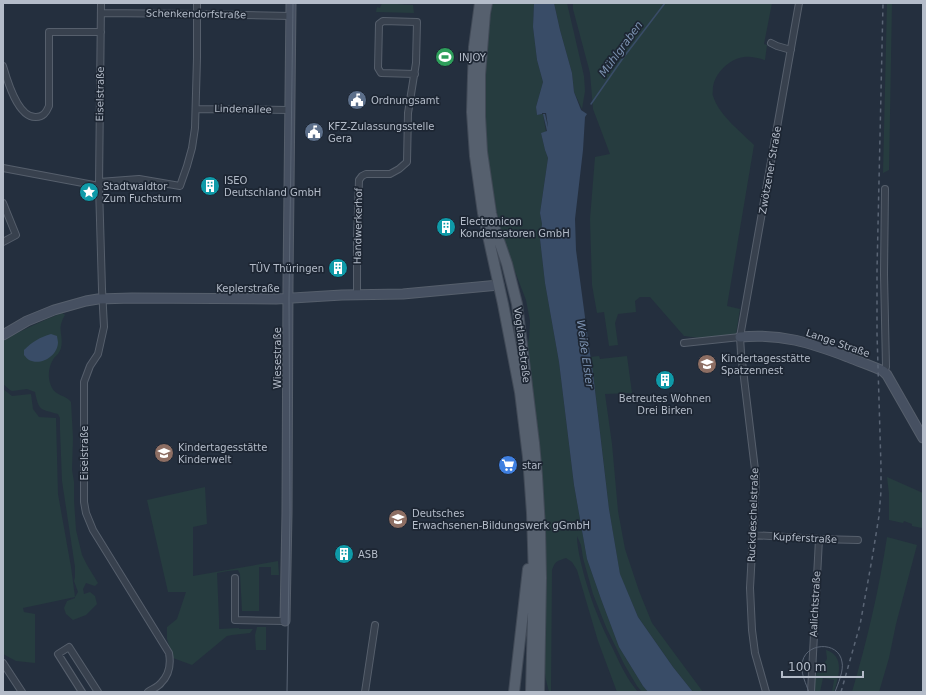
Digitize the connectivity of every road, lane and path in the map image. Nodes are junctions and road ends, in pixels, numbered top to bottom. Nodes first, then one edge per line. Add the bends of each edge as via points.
1 (101, 3) edge
2 (197, 3) edge
3 (291, 3) edge
4 (480, 3) edge
5 (487, 3) edge
6 (799, 3) edge
7 (101, 13) junction
8 (197, 14) junction
9 (291, 16) junction
10 (101, 32) junction
11 (771, 43) dead end
12 (791, 50) junction
13 (3, 66) edge
14 (414, 74) junction
15 (196, 109) junction
16 (289, 110) junction
17 (3, 168) edge
18 (99, 184) junction
19 (885, 188) dead end
20 (3, 203) edge
21 (3, 242) edge
22 (512, 284) junction
23 (499, 285) junction
24 (357, 295) junction
25 (288, 298) junction
26 (102, 299) junction
27 (3, 335) edge
28 (740, 337) junction
29 (684, 343) dead end
30 (884, 372) junction
31 (923, 438) edge
32 (753, 535) junction
33 (819, 539) junction
34 (858, 540) dead end
35 (533, 541) junction
36 (235, 578) dead end
37 (285, 621) joint
38 (376, 625) dead end
39 (3, 664) edge
40 (22, 692) edge
41 (82, 692) edge
42 (98, 692) edge
43 (148, 692) edge
44 (365, 692) edge
45 (514, 692) edge
46 (531, 692) edge
47 (539, 692) edge
48 (766, 692) edge
49 (811, 692) edge

1 - 7 street, Eiselstraße
2 - 8 street
3 - 9 street, Wiesestraße
4 - 23 main road, Vogtlandstraße via 474,47 474,142 478,185
5 - 22 main road, Vogtlandstraße via 480,75 482,152 491,213
6 - 12 street, Zwötzener Straße
7 - 8 street, Schenkendorfstraße
7 - 10 street, Eiselstraße
8 - 9 street, Schenkendorfstraße
8 - 15 street
9 - 16 street, Wiesestraße
10 - 13 street via 49,32 49,106 40,117 33,118 19,106
10 - 18 street, Eiselstraße
11 - 12 street
12 - 28 street, Zwötzener Straße
14 - 14 street, Handwerkerhof via 417,22 383,21 379,24 378,68 381,73
14 - 24 street, Handwerkerhof via 408,113 406,162 390,174 366,174 359,180
15 - 16 street, Lindenallee
15 - 18 street via 192,148 180,186 139,179
16 - 25 street, Wiesestraße
17 - 18 street
18 - 26 street, Eiselstraße
19 - 30 street
20 - 21 street via 16,235
22 - 23 main road
22 - 47 main road, Vogtlandstraße via 518,312 537,476 541,578
23 - 24 street, Keplerstraße via 402,294
23 - 35 main road, Vogtlandstraße via 520,392 528,457
24 - 25 street, Keplerstraße
25 - 26 street, Keplerstraße
25 - 37 street, Wiesestraße
26 - 27 street, Keplerstraße via 54,310 26,321
26 - 43 street, Eiselstraße via 104,327 98,354 84,382 85,507 93,530 169,653 169,671 161,683
28 - 29 street, Lange Straße
28 - 30 street, Lange Straße via 782,337 814,345
28 - 32 street, Ruckdeschelstraße via 756,478
30 - 31 street
32 - 33 street, Kupferstraße
32 - 48 street, Ruckdeschelstraße via 750,588 752,630 756,658
33 - 34 street, Kupferstraße
33 - 49 street, Aalichtstraße
35 - 45 main road
35 - 46 main road, Vogtlandstraße
36 - 37 street, Wiesestraße via 235,620
38 - 44 street
39 - 40 street
41 - 42 street via 58,654 69,647

